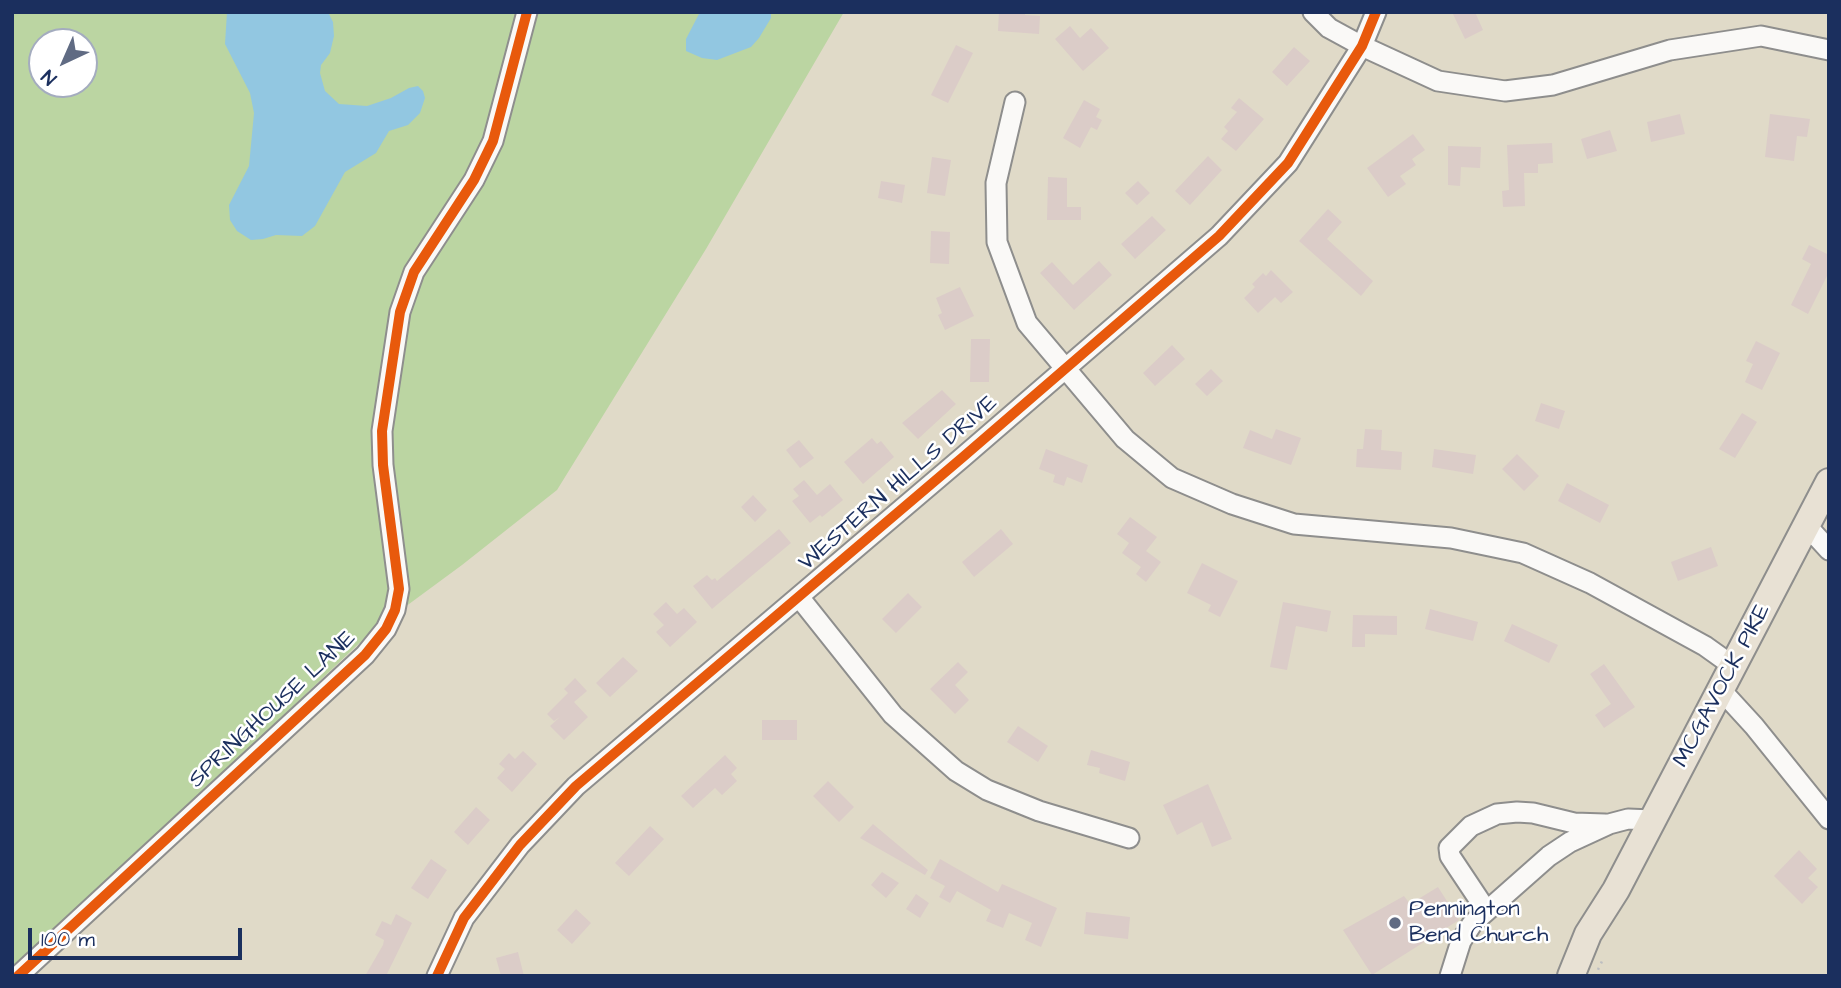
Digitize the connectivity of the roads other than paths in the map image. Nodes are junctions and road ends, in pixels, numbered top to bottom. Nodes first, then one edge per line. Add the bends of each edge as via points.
1 (527, 12) edge
2 (1313, 12) edge
3 (1376, 12) edge
4 (1362, 46) junction
5 (1829, 50) edge
6 (1015, 102) dead end
7 (1066, 368) junction
8 (1829, 482) edge
9 (1807, 526) junction
10 (1829, 550) edge
11 (799, 597) junction
12 (1727, 678) junction
13 (1829, 819) edge
14 (1652, 820) junction
15 (1609, 824) junction
16 (1129, 838) dead end
17 (1616, 890) junction
18 (1486, 910) junction
19 (1595, 966) edge
20 (18, 976) edge
21 (437, 976) edge
22 (1450, 976) edge
23 (1571, 976) edge

1 - 20 street, SPRINGHOUSE LANE via 493,141 474,180 414,272 400,312 382,431 399,589 386,629 365,655
2 - 4 street via 1329,28
3 - 4 street, WESTERN HILLS DRIVE
4 - 5 street via 1438,81 1505,91 1553,85 1670,50 1761,36
4 - 7 street, WESTERN HILLS DRIVE via 1288,163 1219,236
6 - 7 street via 996,183 997,242 1027,323
7 - 11 street, WESTERN HILLS DRIVE
7 - 12 street via 1125,439 1172,478 1294,524 1451,537 1523,553 1590,583 1705,646
8 - 9 main road, MCGAVOCK PIKE
9 - 10 street
9 - 12 main road, MCGAVOCK PIKE
11 - 16 street via 893,715 956,771 1039,811
11 - 21 street, WESTERN HILLS DRIVE via 566,796 520,845 464,918
12 - 13 street via 1754,726
12 - 14 main road, MCGAVOCK PIKE
14 - 15 street
14 - 17 main road, MCGAVOCK PIKE
15 - 18 street via 1549,856
15 - 18 street via 1574,823 1517,812 1497,814 1471,826 1449,848 1450,856
17 - 19 main road, MCGAVOCK PIKE
17 - 23 main road, MCGAVOCK PIKE via 1588,934
18 - 22 street via 1461,941

